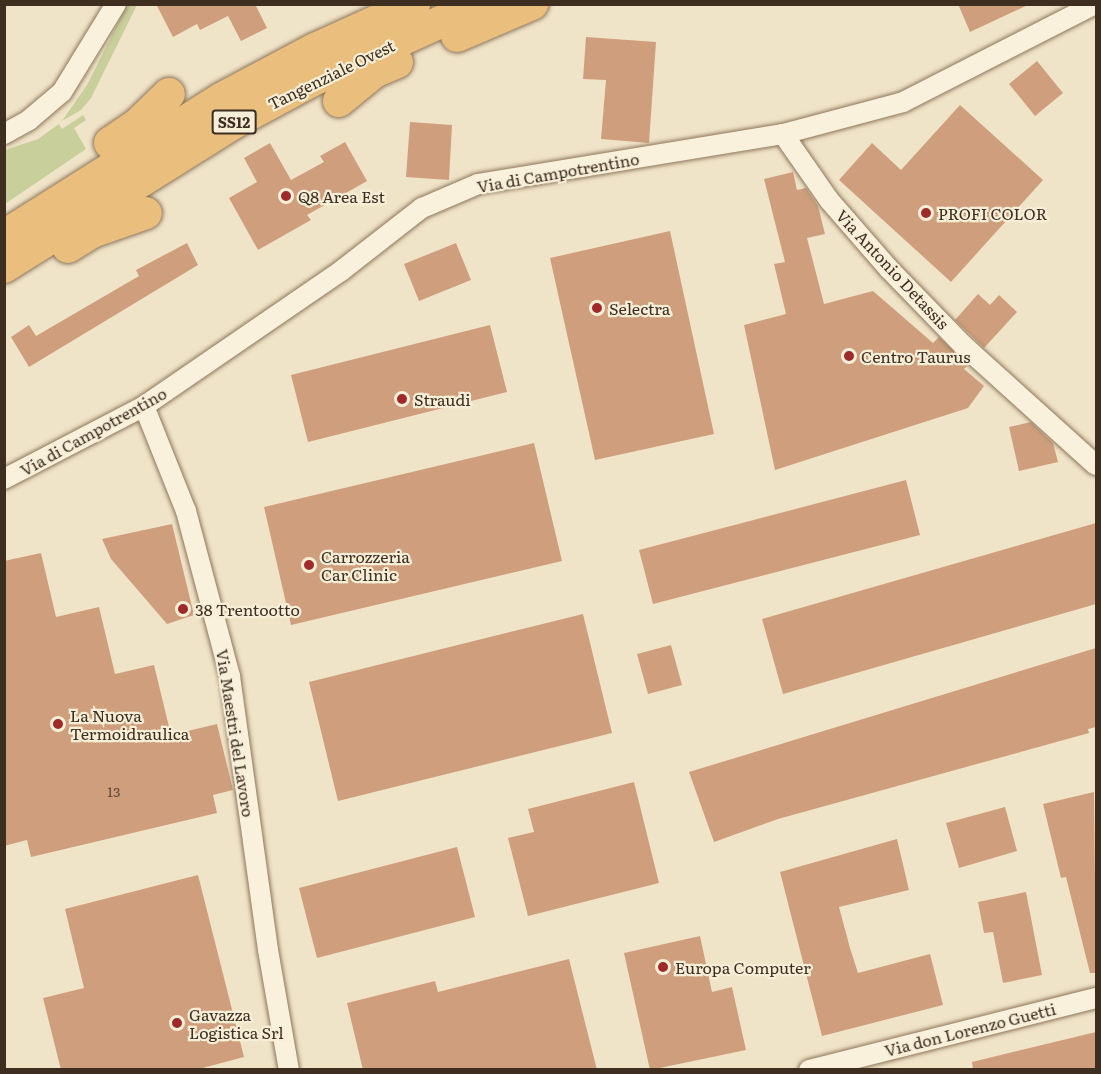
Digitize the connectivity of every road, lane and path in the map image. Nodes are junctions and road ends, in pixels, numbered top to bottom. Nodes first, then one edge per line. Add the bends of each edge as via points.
1 (116, 4) edge
2 (414, 4) edge
3 (480, 4) edge
4 (532, 4) edge
5 (1095, 4) edge
6 (169, 94) dead end
7 (339, 101) dead end
8 (4, 134) edge
9 (783, 134) junction
10 (146, 213) dead end
11 (4, 215) edge
12 (4, 236) edge
13 (4, 267) edge
14 (4, 288) edge
15 (144, 406) junction
16 (1096, 465) edge
17 (4, 479) edge
18 (1096, 998) edge
19 (289, 1070) edge
20 (809, 1070) edge

1 - 8 street via 62,92 29,120
2 - 12 highway, Tangenziale Ovest / SS12 via 315,49 221,99
3 - 13 highway, Tangenziale Ovest / SS12 via 317,78 235,122
4 - 7 highway via 374,72
5 - 9 street, Via di Campotrentino via 903,102
6 - 11 highway via 138,124
9 - 15 street, Via di Campotrentino via 478,184 431,204
9 - 16 street, Via Antonio Detassis via 829,200 889,269 963,345
10 - 14 highway via 92,232
15 - 17 street, Via di Campotrentino
15 - 19 street, Via Maestri del Lavoro via 186,511 230,676
18 - 20 street, Via don Lorenzo Guetti

